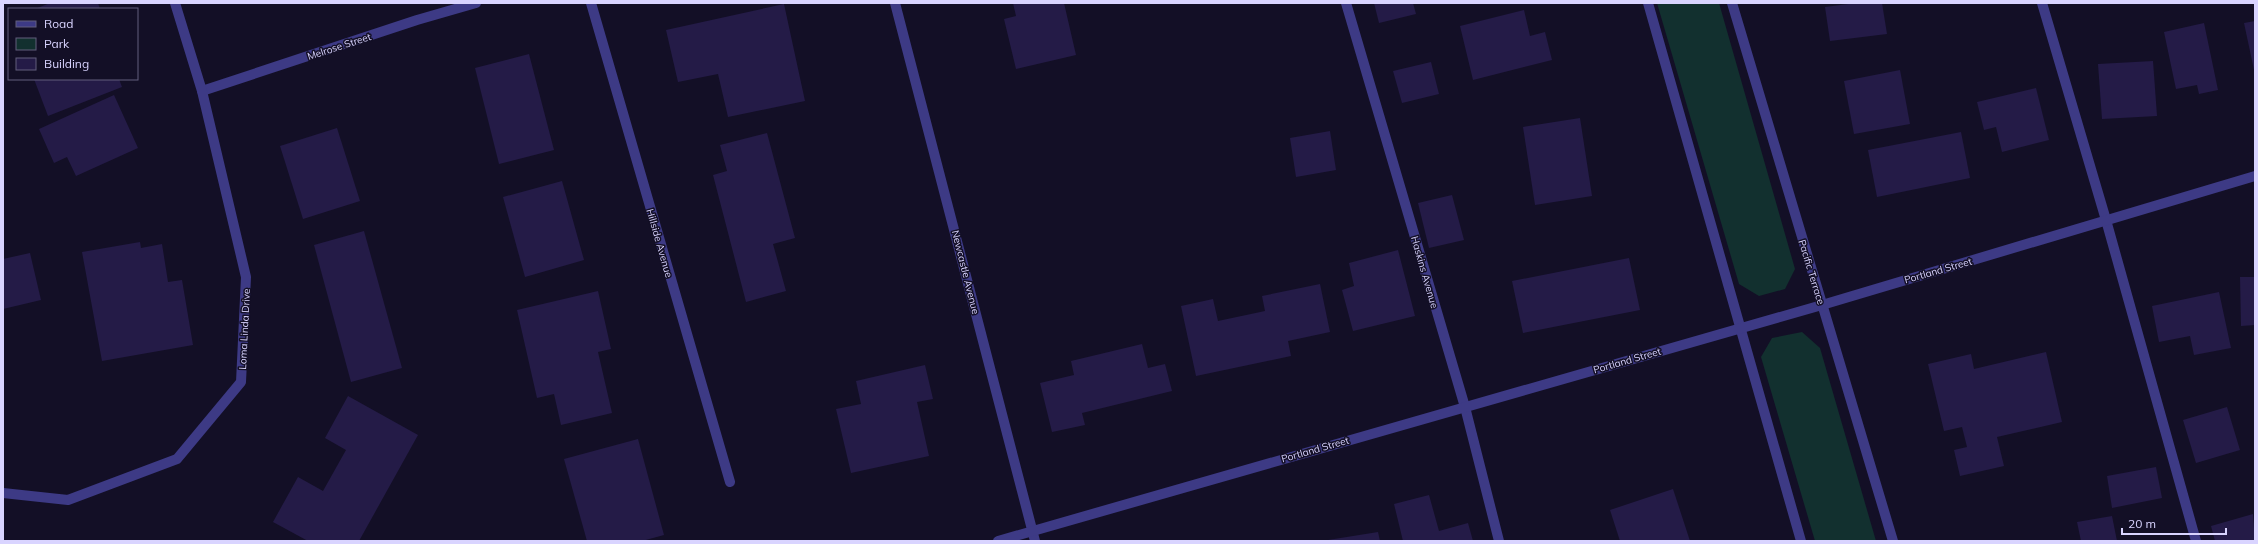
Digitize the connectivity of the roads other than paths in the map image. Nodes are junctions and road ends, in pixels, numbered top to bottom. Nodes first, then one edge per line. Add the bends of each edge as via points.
1 (176, 3) edge
2 (476, 3) edge
3 (591, 3) edge
4 (895, 3) edge
5 (1346, 3) edge
6 (1648, 3) edge
7 (1732, 3) edge
8 (2042, 3) edge
9 (202, 91) junction
10 (2255, 176) edge
11 (2106, 220) junction
12 (1822, 304) junction
13 (1740, 328) junction
14 (1464, 407) junction
15 (730, 482) dead end
16 (3, 493) edge
17 (1032, 530) junction
18 (998, 541) edge
19 (1036, 541) edge
20 (1499, 541) edge
21 (1801, 541) edge
22 (1893, 541) edge
23 (2196, 541) edge

1 - 9 street, Loma Linda Drive
2 - 9 street, Melrose Street
3 - 15 street, Hillside Avenue
4 - 17 street, Newcastle Avenue
5 - 14 street, Haskins Avenue
6 - 13 street
7 - 12 street, Pacific Terrace
8 - 11 street
9 - 16 street, Loma Linda Drive via 246,276 241,382 177,459 68,500
10 - 11 street, Portland Street
11 - 12 street, Portland Street
11 - 23 street
12 - 13 street, Portland Street
12 - 22 street, Pacific Terrace
13 - 14 street, Portland Street
13 - 21 street
14 - 17 street, Portland Street
14 - 20 street, Haskins Avenue
17 - 18 street, Portland Street
17 - 19 street, Newcastle Avenue

